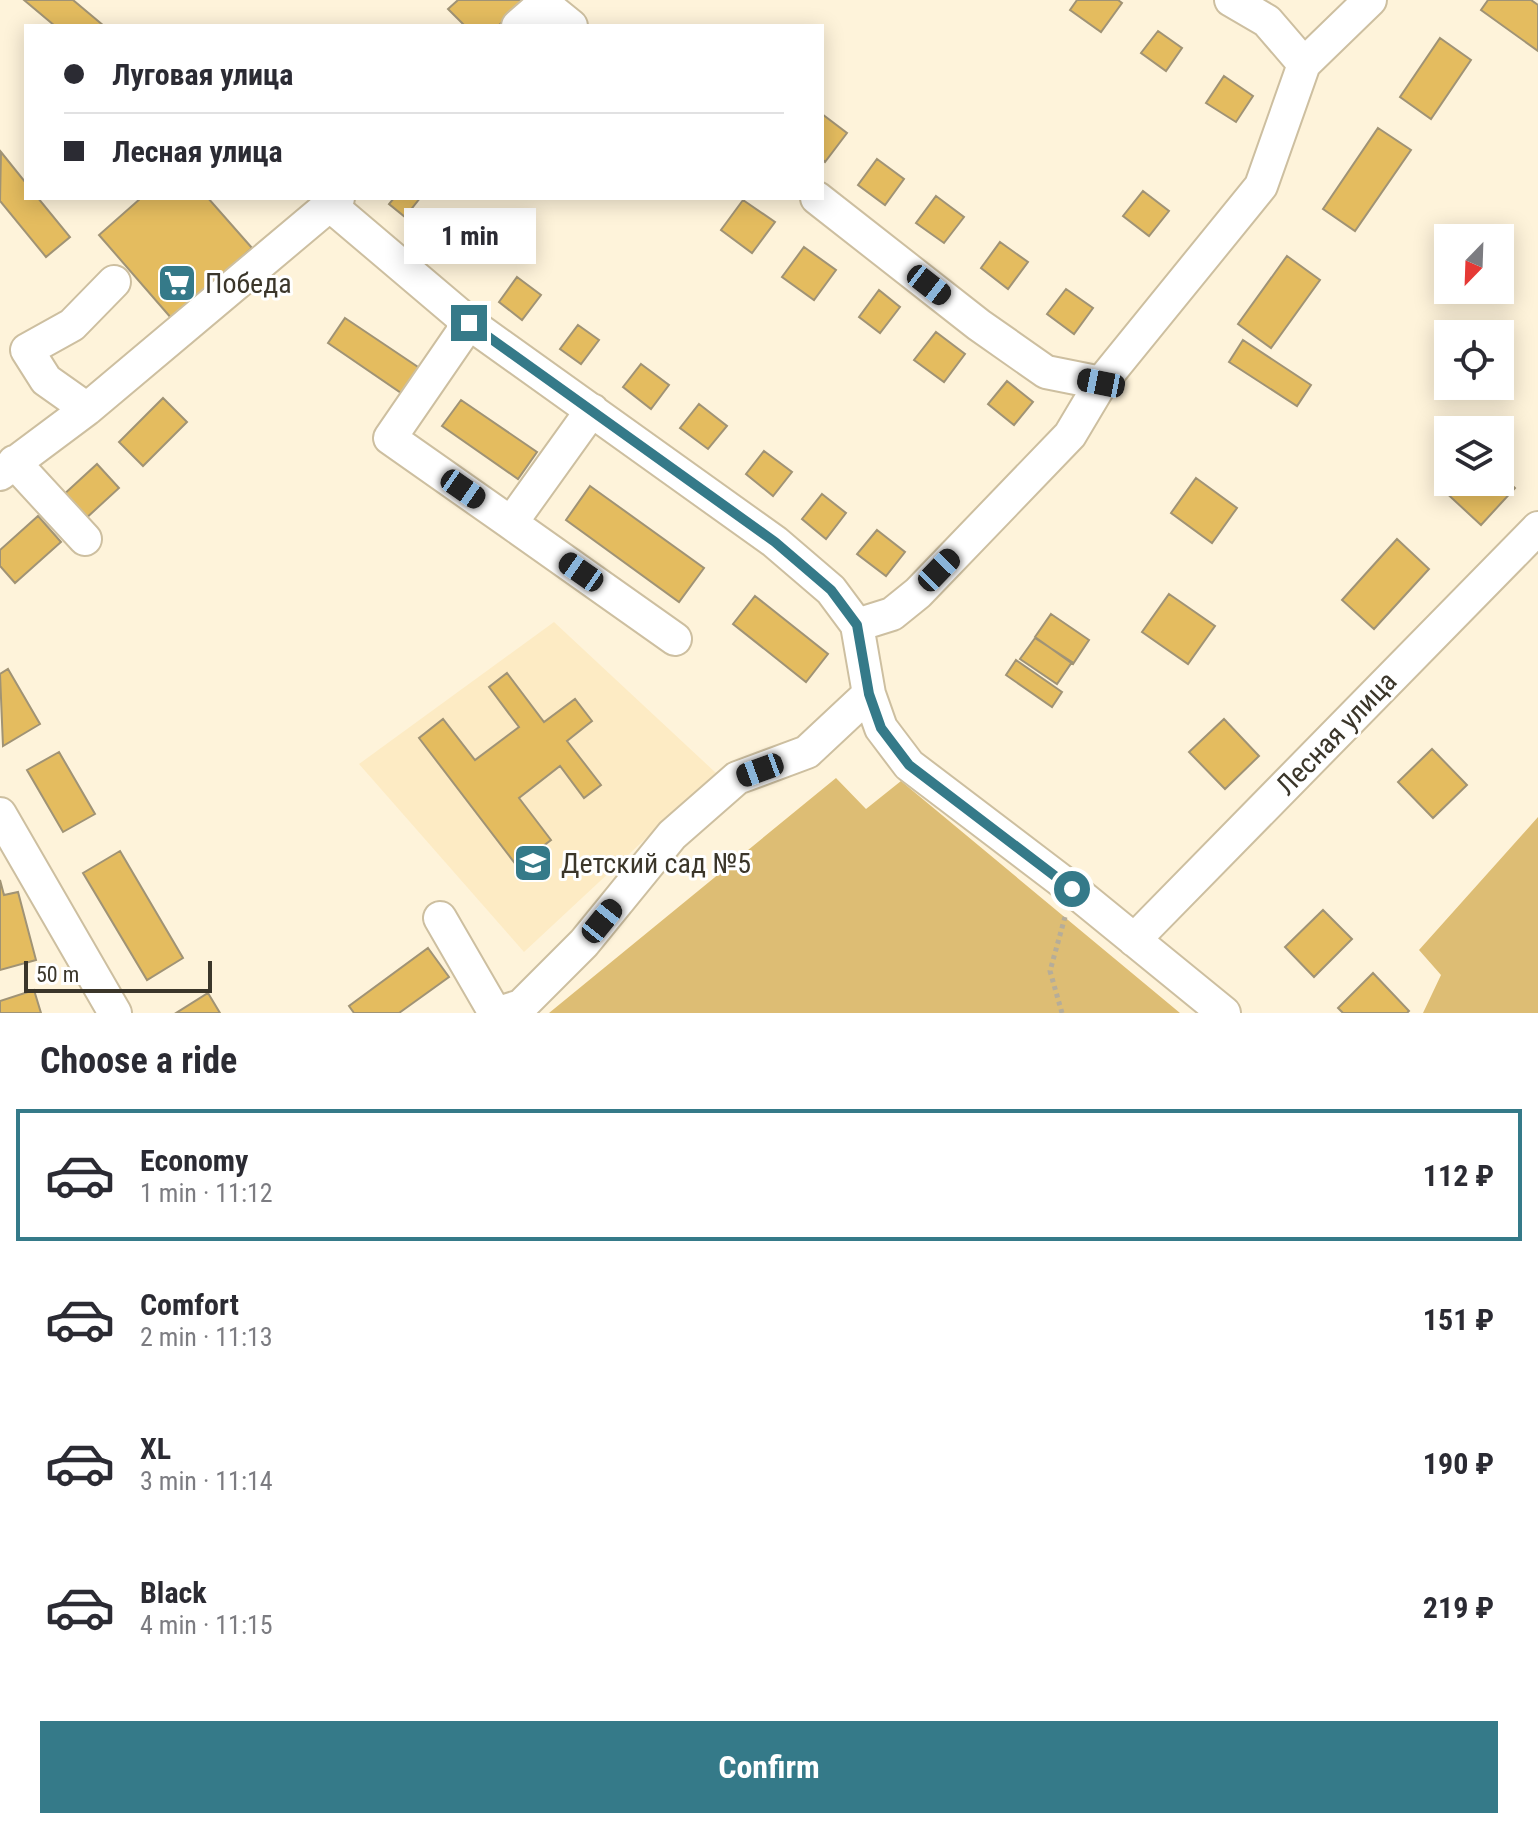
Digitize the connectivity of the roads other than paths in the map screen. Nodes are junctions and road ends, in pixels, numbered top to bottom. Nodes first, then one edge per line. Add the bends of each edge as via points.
1 (1231, 0) edge
2 (1370, 0) edge
3 (546, 2) edge
4 (520, 24) edge
5 (569, 24) edge
6 (1304, 64) junction
7 (820, 200) edge
8 (334, 202) edge
9 (114, 282) dead end
10 (469, 323) junction
11 (1101, 383) junction
12 (87, 409) junction
13 (592, 410) junction
14 (7, 468) edge
15 (511, 523) junction
16 (1538, 528) edge
17 (85, 539) dead end
18 (857, 625) junction
19 (675, 639) dead end
20 (869, 694) junction
21 (0, 814) edge
22 (440, 918) dead end
23 (1134, 940) junction
24 (115, 1013) edge
25 (497, 1013) edge
26 (1224, 1013) edge

1 - 6 street via 1267,21
2 - 6 street
3 - 4 street
3 - 5 street
6 - 11 street via 1261,186
7 - 11 street via 1046,372
8 - 10 street
8 - 12 street
9 - 12 street via 72,325 27,350 46,380
10 - 13 street
10 - 15 street via 390,438
11 - 18 street via 1070,435 918,593 892,614
12 - 14 street
13 - 15 street
13 - 18 street via 775,542 831,590
14 - 17 street
15 - 19 street
16 - 23 street, Лесная улица
18 - 20 street
20 - 23 street via 881,728 909,765
20 - 25 street via 807,752 737,778 672,835 584,943 521,1006
21 - 24 street
22 - 25 street
23 - 26 street

